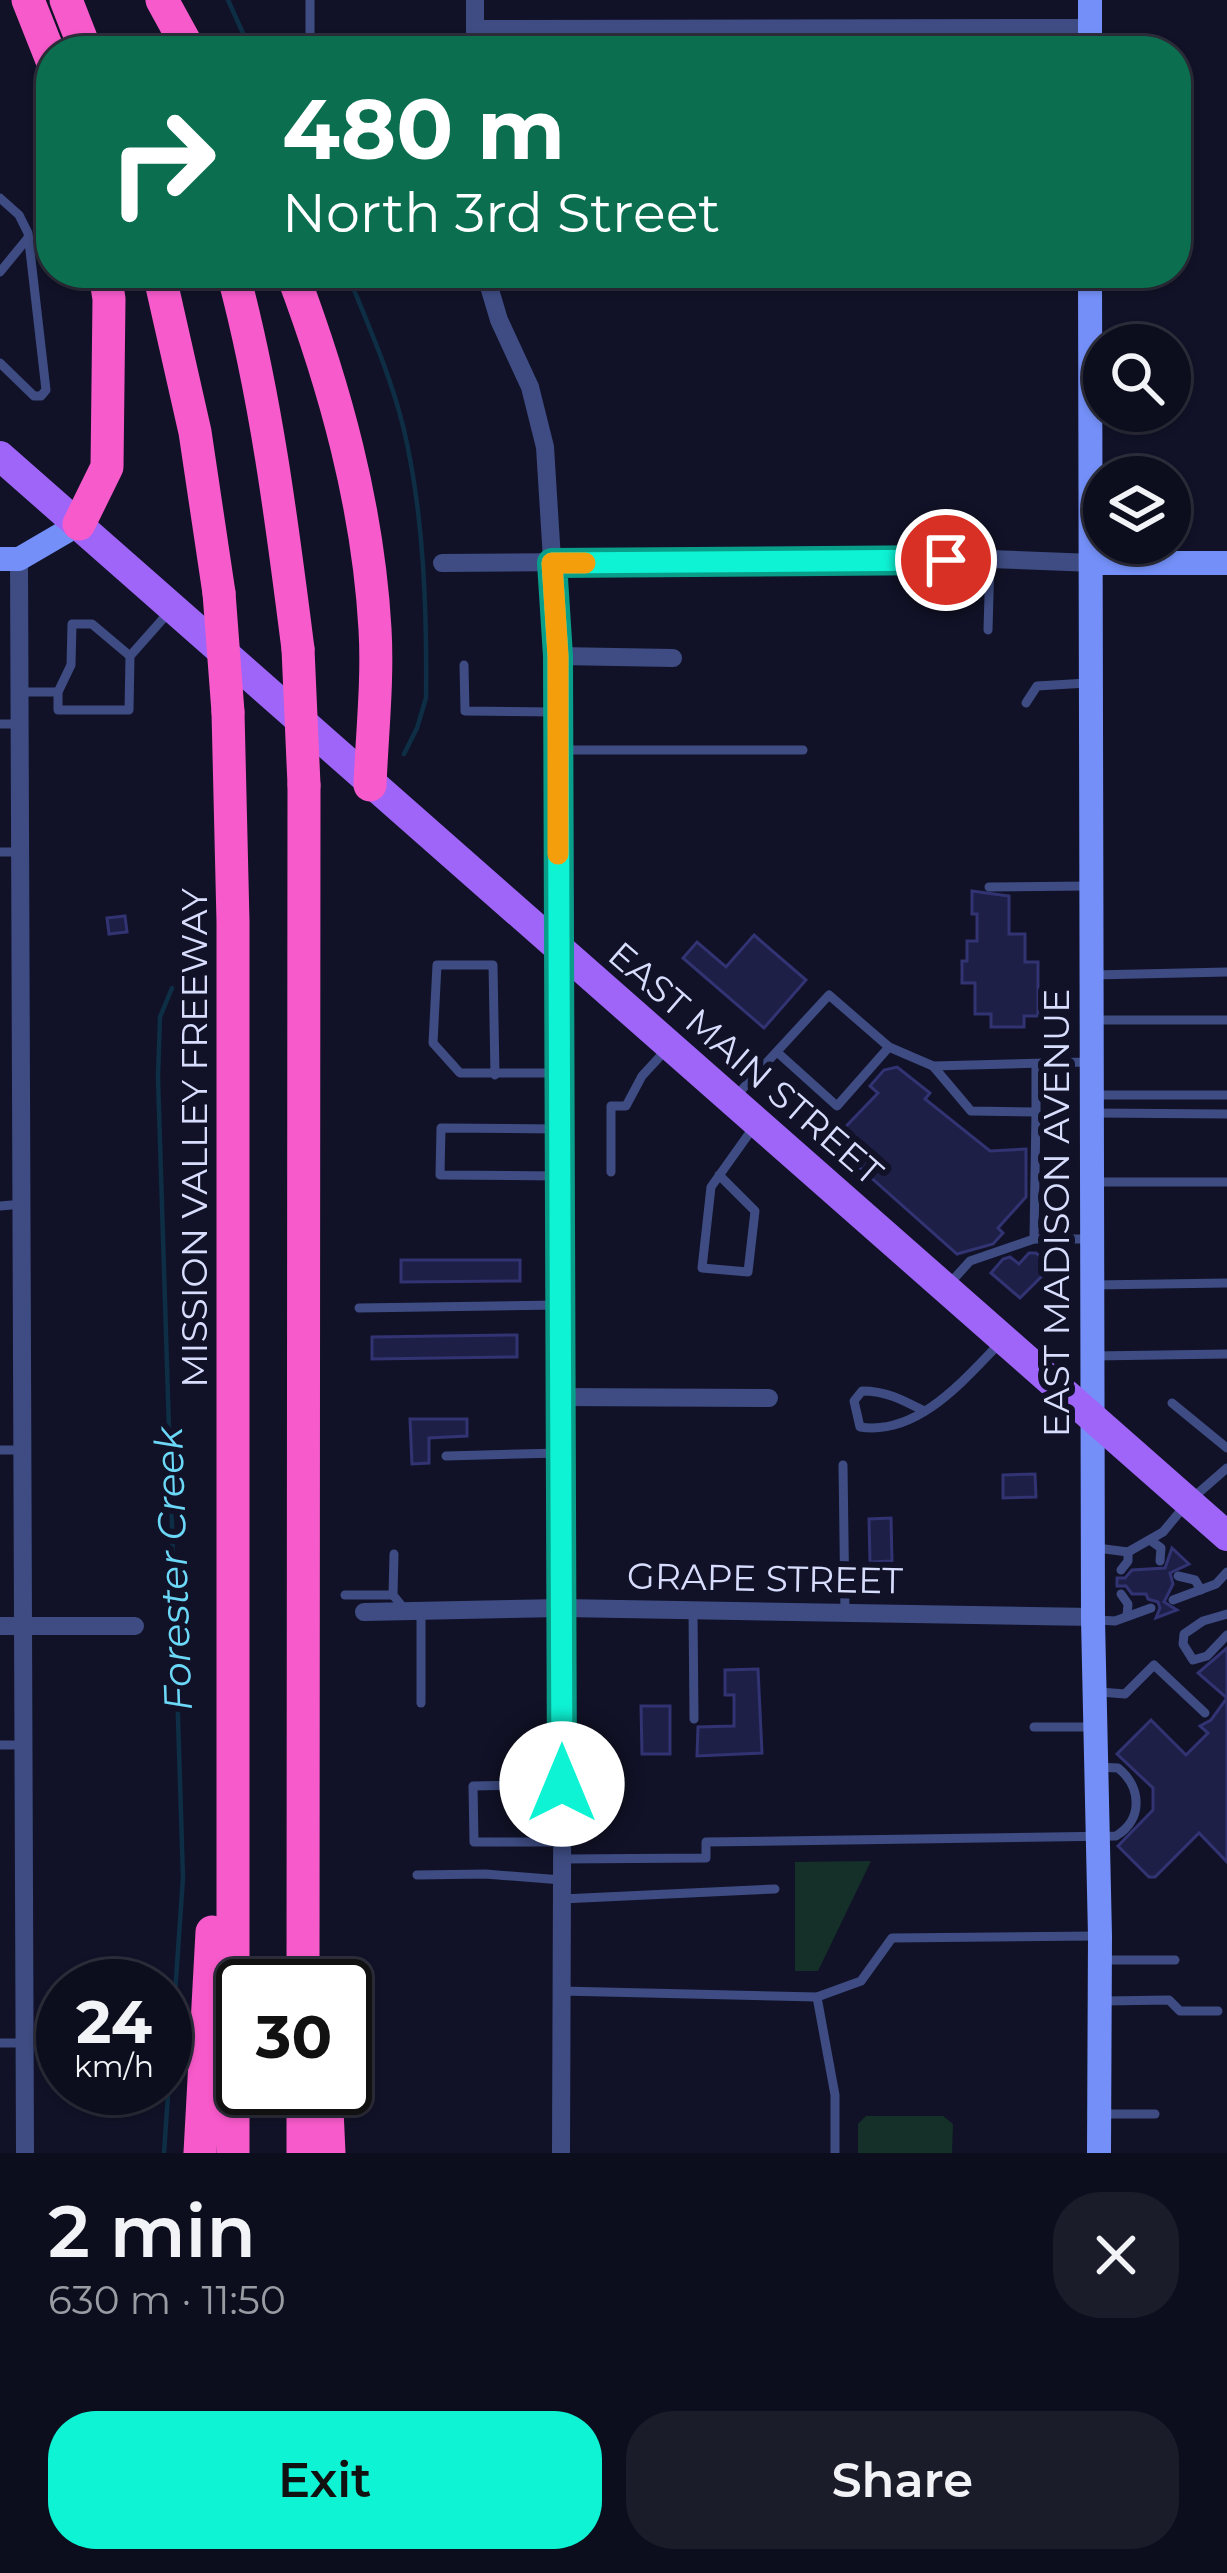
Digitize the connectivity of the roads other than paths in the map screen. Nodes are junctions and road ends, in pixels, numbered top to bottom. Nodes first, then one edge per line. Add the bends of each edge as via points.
1 (28, 0) edge
2 (66, 0) edge
3 (143, 0) edge
4 (162, 0) edge
5 (310, 0) edge
6 (475, 0) edge
7 (1090, 0) edge
8 (475, 29) junction
9 (42, 36) edge
10 (80, 36) edge
11 (157, 36) edge
12 (182, 36) edge
13 (310, 36) edge
14 (475, 36) edge
15 (906, 36) edge
16 (1090, 36) edge
17 (0, 198) edge
18 (28, 238) junction
19 (0, 272) edge
20 (107, 288) edge
21 (162, 288) edge
22 (237, 288) edge
23 (297, 288) edge
24 (489, 288) edge
25 (1090, 288) edge
26 (0, 363) edge
27 (0, 456) edge
28 (1092, 456) edge
29 (79, 524) junction
30 (10, 559) edge
31 (990, 559) junction
32 (442, 562) dead end
33 (552, 563) junction
34 (1083, 563) edge
35 (1191, 563) edge
36 (1227, 563) edge
37 (1093, 564) edge
38 (173, 607) junction
39 (988, 630) dead end
40 (130, 656) junction
41 (558, 656) junction
42 (673, 658) dead end
43 (464, 665) dead end
44 (1092, 682) junction
45 (20, 692) junction
46 (58, 692) junction
47 (1026, 703) dead end
48 (558, 712) junction
49 (10, 724) edge
50 (559, 750) junction
51 (803, 750) dead end
52 (370, 785) junction
53 (0, 852) edge
54 (21, 852) junction
55 (1093, 886) junction
56 (988, 887) dead end
57 (558, 950) junction
58 (1227, 973) edge
59 (1093, 974) junction
60 (1227, 1020) edge
61 (1093, 1021) junction
62 (669, 1047) junction
63 (889, 1047) junction
64 (777, 1052) junction
65 (1093, 1062) junction
66 (1036, 1064) junction
67 (933, 1066) junction
68 (558, 1073) junction
69 (495, 1075) junction
70 (1227, 1095) edge
71 (731, 1101) junction
72 (1093, 1104) junction
73 (1036, 1112) junction
74 (1227, 1114) edge
75 (756, 1123) junction
76 (558, 1129) junction
77 (611, 1172) dead end
78 (719, 1175) junction
79 (558, 1176) junction
80 (1093, 1182) junction
81 (1227, 1182) edge
82 (22, 1204) junction
83 (0, 1206) edge
84 (1034, 1239) junction
85 (1093, 1240) junction
86 (1227, 1283) edge
87 (1093, 1285) junction
88 (945, 1289) junction
89 (559, 1305) junction
90 (358, 1308) dead end
91 (1003, 1340) junction
92 (1227, 1354) edge
93 (1093, 1356) junction
94 (559, 1397) junction
95 (769, 1398) dead end
96 (1172, 1403) dead end
97 (924, 1411) junction
98 (1092, 1418) junction
99 (1227, 1448) edge
100 (0, 1450) edge
101 (24, 1450) junction
102 (560, 1454) junction
103 (446, 1456) dead end
104 (843, 1465) dead end
105 (1227, 1468) edge
106 (1188, 1502) junction
107 (1227, 1536) edge
108 (1150, 1540) junction
109 (1093, 1548) junction
110 (394, 1553) dead end
111 (1160, 1561) dead end
112 (1187, 1566) dead end
113 (1227, 1572) edge
114 (1178, 1576) dead end
115 (1198, 1585) junction
116 (345, 1595) dead end
117 (393, 1595) junction
118 (1173, 1600) dead end
119 (563, 1608) junction
120 (1151, 1608) dead end
121 (693, 1610) junction
122 (414, 1611) junction
123 (364, 1612) dead end
124 (845, 1612) junction
125 (1093, 1618) junction
126 (1227, 1623) edge
127 (0, 1626) edge
128 (23, 1626) junction
129 (135, 1626) dead end
130 (1094, 1692) junction
131 (421, 1703) dead end
132 (1205, 1713) dead end
133 (694, 1719) dead end
134 (1034, 1727) dead end
135 (1095, 1727) junction
136 (0, 1744) edge
137 (25, 1744) junction
138 (303, 1750) junction
139 (1096, 1766) junction
140 (562, 1784) junction
141 (232, 1788) junction
142 (1097, 1837) junction
143 (562, 1850) junction
144 (417, 1875) dead end
145 (775, 1889) dead end
146 (562, 1890) junction
147 (1100, 1948) junction
148 (303, 1959) edge
149 (319, 1959) edge
150 (1174, 1960) dead end
151 (561, 1991) junction
152 (817, 1997) junction
153 (1100, 2001) junction
154 (1218, 2011) dead end
155 (0, 2043) edge
156 (25, 2043) junction
157 (1099, 2114) junction
158 (1155, 2114) dead end
159 (303, 2115) edge
160 (327, 2115) edge
161 (25, 2153) edge
162 (200, 2153) edge
163 (233, 2153) edge
164 (303, 2153) edge
165 (329, 2153) edge
166 (561, 2153) edge
167 (835, 2153) edge
168 (1099, 2153) edge

1 - 9 highway
2 - 10 highway
3 - 11 highway
4 - 12 highway
5 - 13 lane
6 - 8 street
7 - 16 street
8 - 14 street
8 - 15 street
17 - 18 lane via 20,214
18 - 19 lane
18 - 26 lane via 46,390 34,396
20 - 29 highway via 107,467
21 - 141 highway, MISSION VALLEY FREEWAY, bridge via 195,432 228,712
22 - 138 highway, bridge via 280,507 298,649
23 - 52 highway via 333,389 363,525 376,633
24 - 33 street via 538,416 550,478
25 - 28 street, EAST MADISON AVENUE
27 - 29 main road, EAST MAIN STREET
29 - 30 street
29 - 38 main road, EAST MAIN STREET
30 - 45 street
31 - 33 street
31 - 34 street
31 - 39 lane
32 - 33 street
33 - 41 street
35 - 36 street
37 - 44 street, EAST MADISON AVENUE
38 - 40 lane
38 - 52 main road, EAST MAIN STREET
40 - 46 lane via 92,624 72,624 71,665
40 - 46 lane via 129,710 58,710
41 - 42 street
41 - 48 street
43 - 48 lane via 464,712
44 - 47 lane via 1037,686
44 - 55 street, EAST MADISON AVENUE
45 - 46 lane
45 - 49 street
48 - 50 street
49 - 54 street
50 - 51 lane
50 - 57 street
52 - 57 main road, EAST MAIN STREET
53 - 54 lane
54 - 82 street
55 - 56 lane
55 - 59 street, EAST MADISON AVENUE
57 - 62 main road, EAST MAIN STREET
57 - 68 street
58 - 59 lane
59 - 61 street, EAST MADISON AVENUE
60 - 61 lane
61 - 65 street, EAST MADISON AVENUE
62 - 71 main road, EAST MAIN STREET
62 - 77 lane via 626,1106 611,1106
63 - 64 lane via 829,995
63 - 64 lane via 837,1106
63 - 67 lane
64 - 71 lane
65 - 66 lane
65 - 72 street, EAST MADISON AVENUE
66 - 67 lane
66 - 73 lane
67 - 73 lane via 970,1111
68 - 69 lane
68 - 76 street
69 - 69 lane via 460,1073 433,1043 437,964 493,965
70 - 72 lane
71 - 75 main road, EAST MAIN STREET
72 - 74 lane
72 - 80 street, EAST MADISON AVENUE
73 - 84 lane
75 - 78 lane
75 - 88 main road, EAST MAIN STREET
76 - 79 street
76 - 79 lane via 442,1128 440,1175
78 - 78 lane via 702,1268 748,1272 754,1210
79 - 89 street
80 - 81 lane
80 - 85 street, EAST MADISON AVENUE
82 - 83 lane
82 - 101 street
84 - 85 lane
84 - 88 lane via 970,1261
85 - 87 street, EAST MADISON AVENUE
86 - 87 lane
87 - 93 street, EAST MADISON AVENUE
88 - 91 main road, EAST MAIN STREET
89 - 90 lane
89 - 94 street
91 - 97 lane
91 - 98 main road, EAST MAIN STREET
92 - 93 lane
93 - 98 street, EAST MADISON AVENUE
94 - 95 street
94 - 102 street
96 - 99 lane
97 - 97 lane via 874,1430 860,1427 854,1401 876,1391
98 - 106 main road, EAST MAIN STREET
98 - 109 street, EAST MADISON AVENUE
100 - 101 lane
101 - 128 street
102 - 103 lane
102 - 119 street
104 - 124 lane
105 - 106 lane
106 - 107 main road, EAST MAIN STREET
106 - 108 lane
108 - 109 lane via 1128,1563
108 - 111 lane via 1165,1549
109 - 125 street, EAST MADISON AVENUE
110 - 117 lane
112 - 115 lane
113 - 115 lane via 1216,1584
114 - 115 lane
115 - 118 lane
116 - 117 lane
117 - 122 lane
119 - 121 street, GRAPE STREET
119 - 122 street, GRAPE STREET
119 - 140 street
120 - 125 lane via 1127,1602
121 - 124 street, GRAPE STREET
121 - 133 lane
122 - 123 street, GRAPE STREET
122 - 131 lane
124 - 125 street, GRAPE STREET
125 - 130 street, EAST MADISON AVENUE
126 - 126 lane via 1203,1622 1184,1634 1192,1660
127 - 128 street
128 - 129 street
128 - 137 street
130 - 132 lane via 1125,1694 1154,1665
130 - 135 street, EAST MADISON AVENUE
134 - 135 lane
135 - 139 street, EAST MADISON AVENUE
136 - 137 lane
137 - 156 street
138 - 148 highway
138 - 149 highway
139 - 142 street, EAST MADISON AVENUE
139 - 142 lane via 1126,1774 1138,1802 1124,1832
140 - 143 street
140 - 143 lane via 473,1786 474,1842
141 - 162 highway via 216,1857
141 - 163 highway, MISSION VALLEY FREEWAY
142 - 143 lane via 706,1842 706,1858
142 - 147 street, EAST MADISON AVENUE
143 - 146 street
144 - 146 lane via 485,1874
145 - 146 lane
146 - 151 street
147 - 150 lane
147 - 152 lane via 892,1938 861,1981
147 - 153 street, EAST MADISON AVENUE
151 - 152 lane
151 - 166 street
152 - 167 lane via 835,2095
153 - 154 lane via 1169,2000 1180,2011
153 - 157 street, EAST MADISON AVENUE
155 - 156 lane
156 - 161 street
157 - 158 lane
157 - 168 street, EAST MADISON AVENUE
159 - 164 highway
160 - 165 highway

